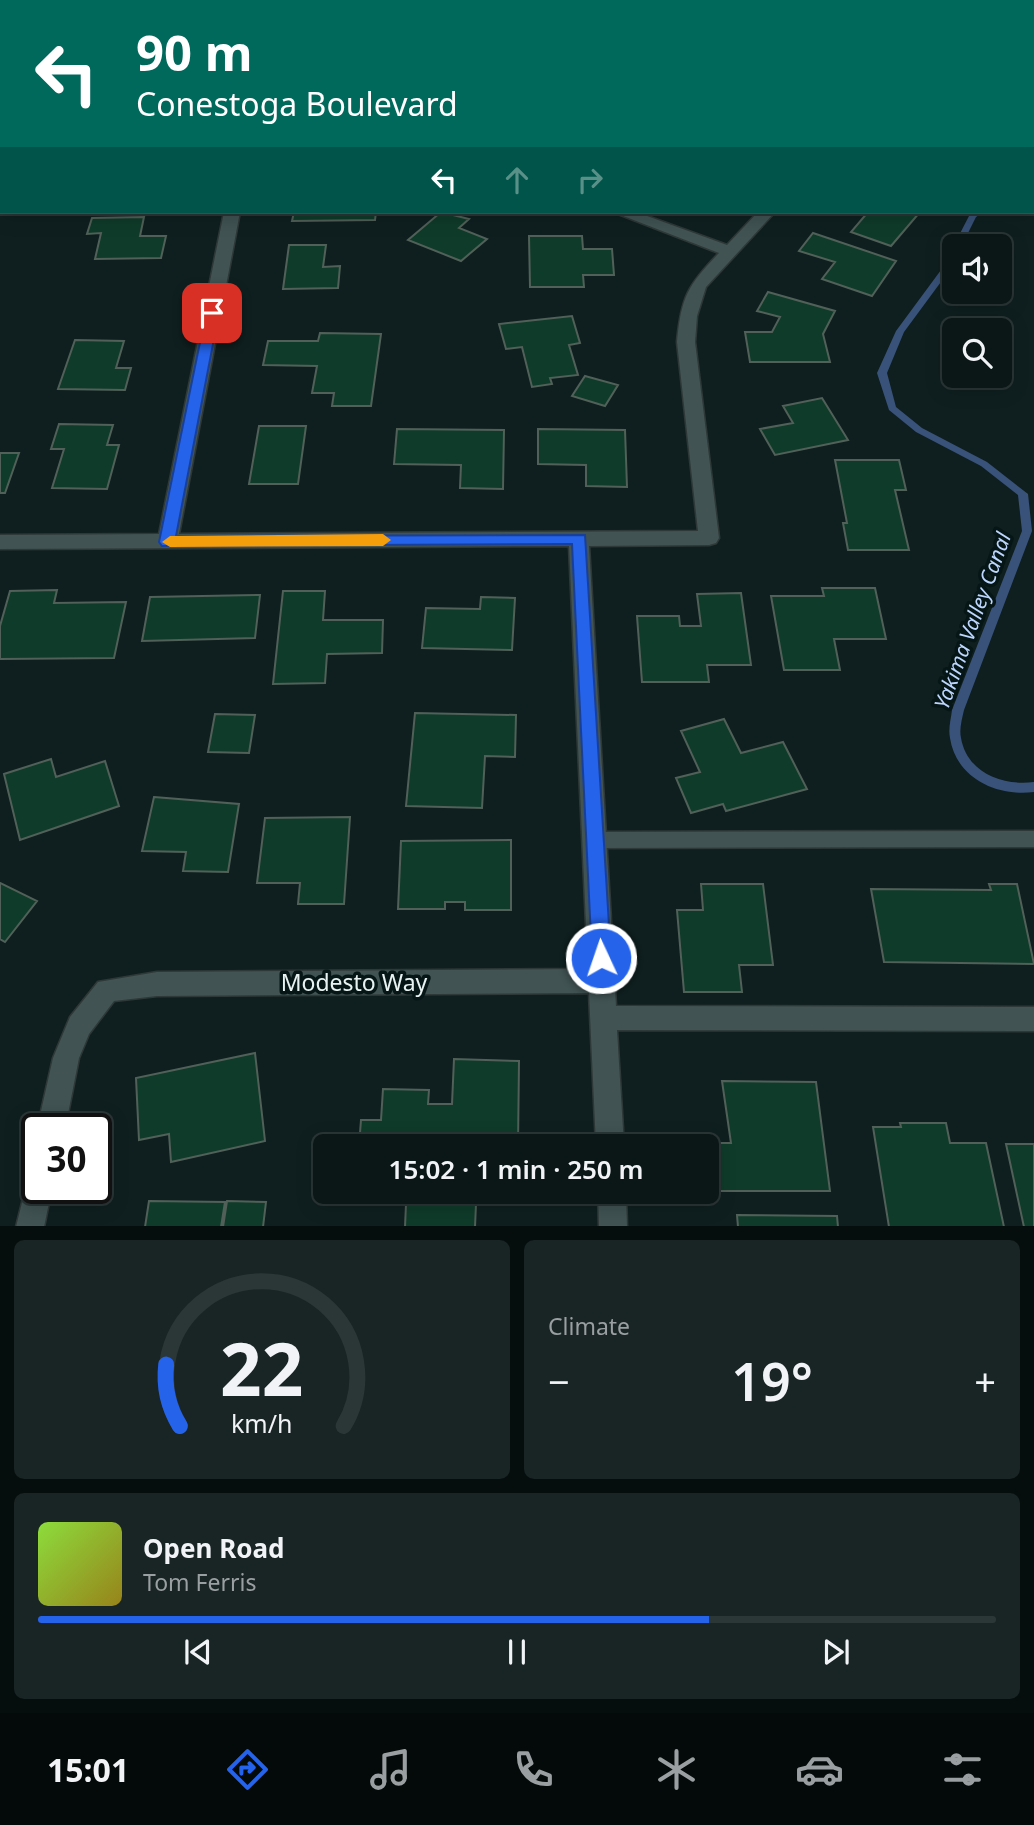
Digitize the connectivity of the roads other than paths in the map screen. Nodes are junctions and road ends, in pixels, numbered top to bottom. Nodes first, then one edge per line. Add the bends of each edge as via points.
1 (232, 214) edge
2 (627, 214) edge
3 (765, 214) edge
4 (732, 252) junction
5 (579, 539) junction
6 (0, 542) edge
7 (167, 542) junction
8 (1034, 839) edge
9 (596, 840) junction
10 (602, 981) junction
11 (604, 1018) junction
12 (1034, 1019) edge
13 (54, 1113) edge
14 (609, 1134) edge
15 (35, 1204) edge
16 (612, 1204) edge
17 (30, 1226) edge
18 (613, 1226) edge

1 - 7 street
2 - 4 street
3 - 4 street
4 - 5 street via 698,285 688,316 686,342 709,538
5 - 7 street
5 - 9 street
6 - 7 street
8 - 9 lane
9 - 10 street
10 - 11 street
10 - 13 street, Modesto Way via 157,984 107,989 79,1027 66,1058
11 - 12 street
11 - 14 street
15 - 17 street
16 - 18 street

